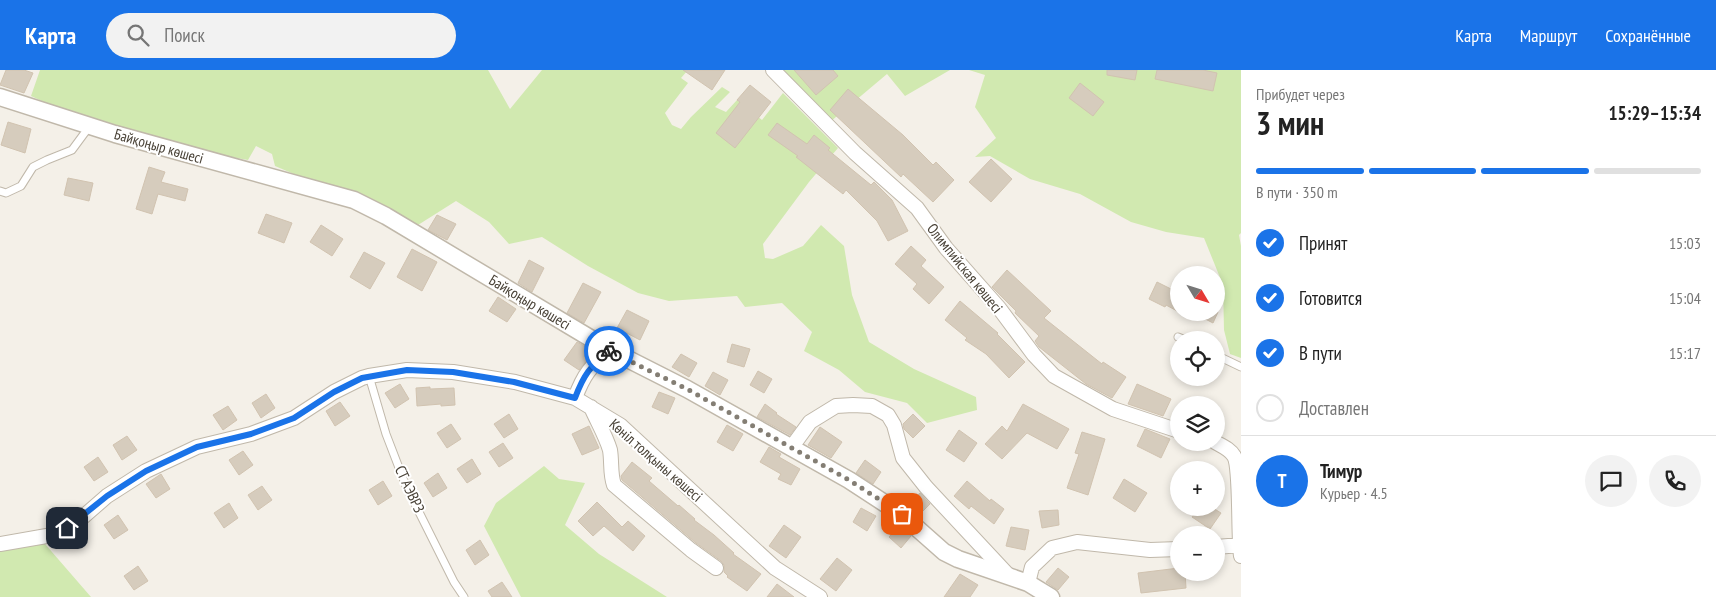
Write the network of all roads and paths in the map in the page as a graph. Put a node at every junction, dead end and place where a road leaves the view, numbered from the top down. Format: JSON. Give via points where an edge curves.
{"nodes":[{"id":1,"x":773,"y":70,"type":"edge"},
{"id":2,"x":0,"y":97,"type":"edge"},
{"id":3,"x":90,"y":126,"type":"junction"},
{"id":4,"x":0,"y":191,"type":"edge"},
{"id":5,"x":610,"y":350,"type":"junction"},
{"id":6,"x":1225,"y":359,"type":"edge"},
{"id":7,"x":1241,"y":367,"type":"edge"},
{"id":8,"x":369,"y":376,"type":"junction"},
{"id":9,"x":575,"y":398,"type":"junction"},
{"id":10,"x":591,"y":407,"type":"junction"},
{"id":11,"x":1170,"y":428,"type":"edge"},
{"id":12,"x":1225,"y":447,"type":"edge"},
{"id":13,"x":791,"y":448,"type":"junction"},
{"id":14,"x":0,"y":544,"type":"edge"},
{"id":15,"x":1225,"y":548,"type":"edge"},
{"id":16,"x":1170,"y":549,"type":"edge"},
{"id":17,"x":1240,"y":549,"type":"edge"},
{"id":18,"x":716,"y":568,"type":"dead end"},
{"id":19,"x":1009,"y":576,"type":"junction"},
{"id":20,"x":1028,"y":584,"type":"junction"},
{"id":21,"x":464,"y":597,"type":"edge"},
{"id":22,"x":820,"y":597,"type":"edge"},
{"id":23,"x":1051,"y":597,"type":"edge"}],
"edges":[{"from":1,"to":11,"type":"street","name":"Олимпийская көшесі","via":[[855,153],[917,208],[946,248],[1054,376],[1114,409]]},
{"from":2,"to":3,"type":"street","name":"Байқоңыр көшесі"},
{"from":3,"to":4,"type":"lane","via":[[72,150],[33,167],[21,186],[6,193]]},
{"from":3,"to":5,"type":"street","name":"Байқоңыр көшесі","via":[[354,200]]},
{"from":5,"to":9,"type":"street","via":[[588,370]]},
{"from":5,"to":13,"type":"street","name":"Байқоңыр көшесі"},
{"from":6,"to":7,"type":"lane"},
{"from":8,"to":9,"type":"street","name":"Көніл толқыны көшесі","via":[[407,370],[453,372],[514,382]]},
{"from":8,"to":14,"type":"street","name":"Көніл толқыны көшесі","via":[[334,392],[294,418],[251,434],[197,447],[146,471],[58,534]]},
{"from":8,"to":21,"type":"lane","name":"СТ АЭВРЗ","via":[[406,486]]},
{"from":9,"to":10,"type":"street","name":"Көніл толқыны көшесі"},
{"from":10,"to":18,"type":"street","via":[[610,449],[614,485]]},
{"from":10,"to":22,"type":"street","name":"Көніл толқыны көшесі","via":[[620,425],[775,568]]},
{"from":12,"to":17,"type":"street","via":[[1235,456],[1238,471]]},
{"from":13,"to":19,"type":"street","name":"Байқоңыр көшесі","via":[[902,514],[944,552]]},
{"from":13,"to":19,"type":"street","via":[[810,422],[836,406],[872,406],[888,415],[903,458]]},
{"from":15,"to":17,"type":"street"},
{"from":16,"to":20,"type":"street","via":[[1078,542],[1052,548],[1032,567]]},
{"from":19,"to":20,"type":"street","name":"Байқоңыр көшесі"},
{"from":20,"to":23,"type":"street","name":"Байқоңыр көшесі"}]}
